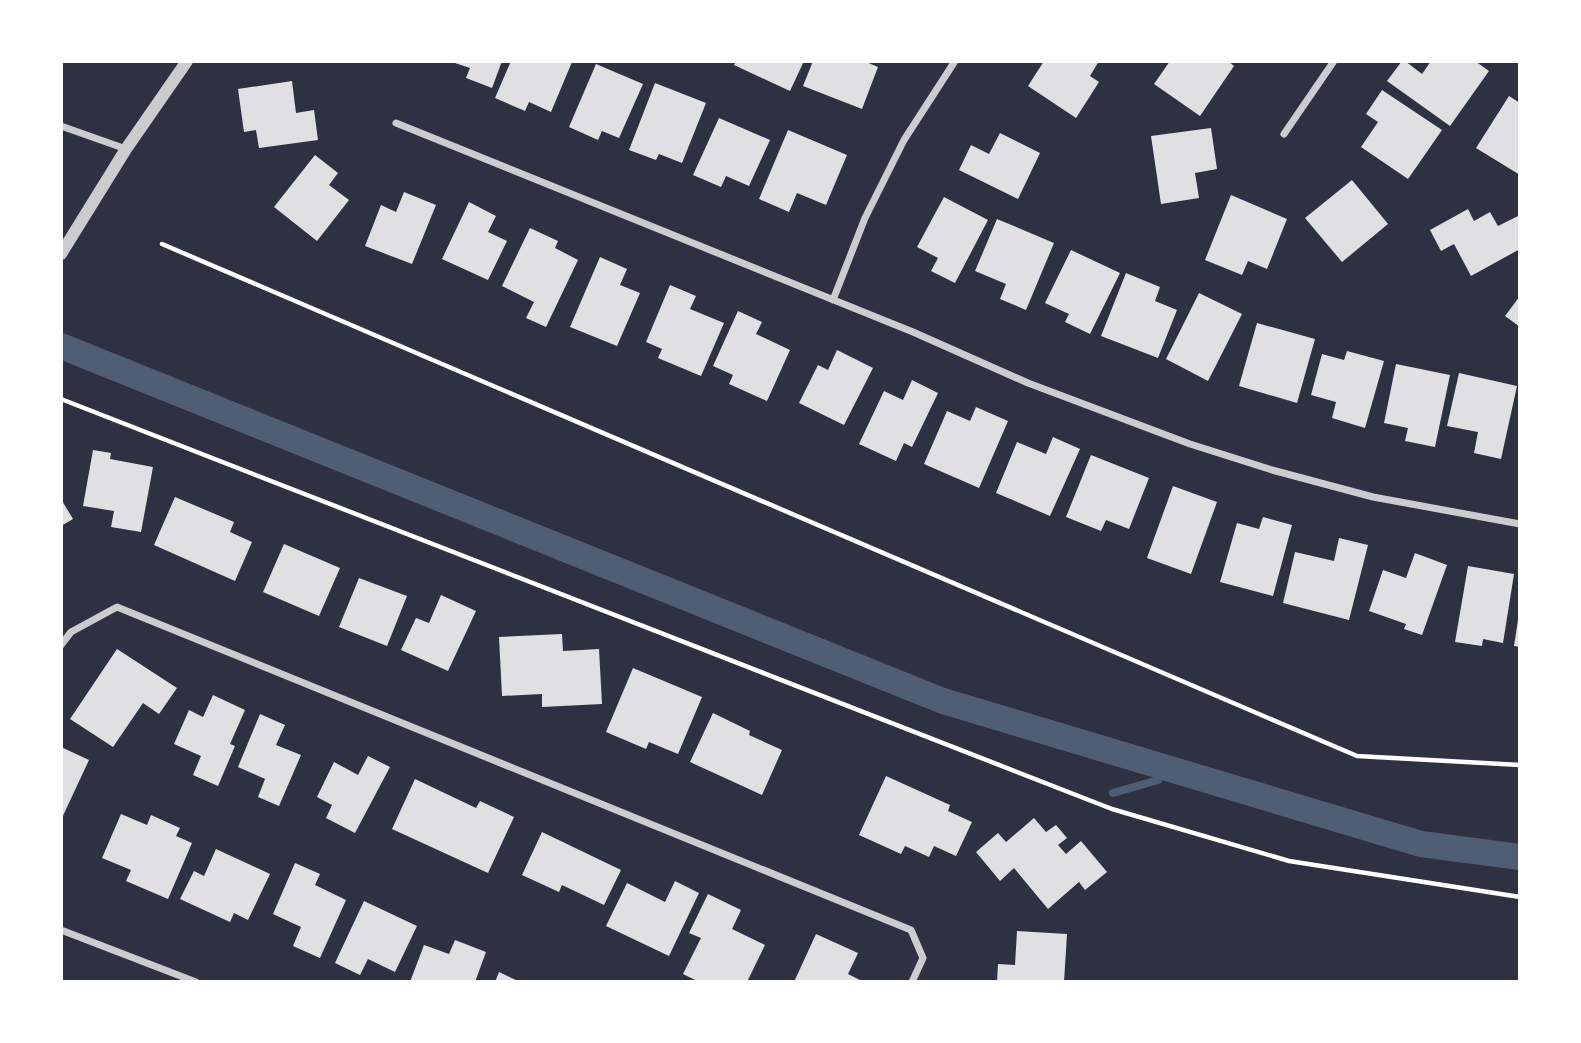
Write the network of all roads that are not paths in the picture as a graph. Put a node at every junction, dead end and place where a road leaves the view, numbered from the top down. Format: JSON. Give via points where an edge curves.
{"nodes":[{"id":1,"x":187,"y":61,"type":"edge"},
{"id":2,"x":955,"y":61,"type":"edge"},
{"id":3,"x":1334,"y":61,"type":"edge"},
{"id":4,"x":396,"y":123,"type":"dead end"},
{"id":5,"x":61,"y":126,"type":"edge"},
{"id":6,"x":1284,"y":134,"type":"dead end"},
{"id":7,"x":126,"y":149,"type":"junction"},
{"id":8,"x":61,"y":254,"type":"edge"},
{"id":9,"x":832,"y":300,"type":"junction"},
{"id":10,"x":1520,"y":524,"type":"edge"},
{"id":11,"x":61,"y":645,"type":"edge"},
{"id":12,"x":61,"y":930,"type":"edge"},
{"id":13,"x":196,"y":982,"type":"edge"},
{"id":14,"x":912,"y":982,"type":"edge"}],
"edges":[{"from":1,"to":7,"type":"street"},
{"from":2,"to":9,"type":"street","via":[[904,140],[865,218]]},
{"from":3,"to":6,"type":"street"},
{"from":4,"to":9,"type":"street"},
{"from":5,"to":7,"type":"street"},
{"from":7,"to":8,"type":"street"},
{"from":9,"to":10,"type":"street","via":[[1028,383],[1189,444],[1373,497]]},
{"from":11,"to":14,"type":"street","via":[[71,632],[117,607],[911,930],[923,958]]},
{"from":12,"to":13,"type":"street"}]}
